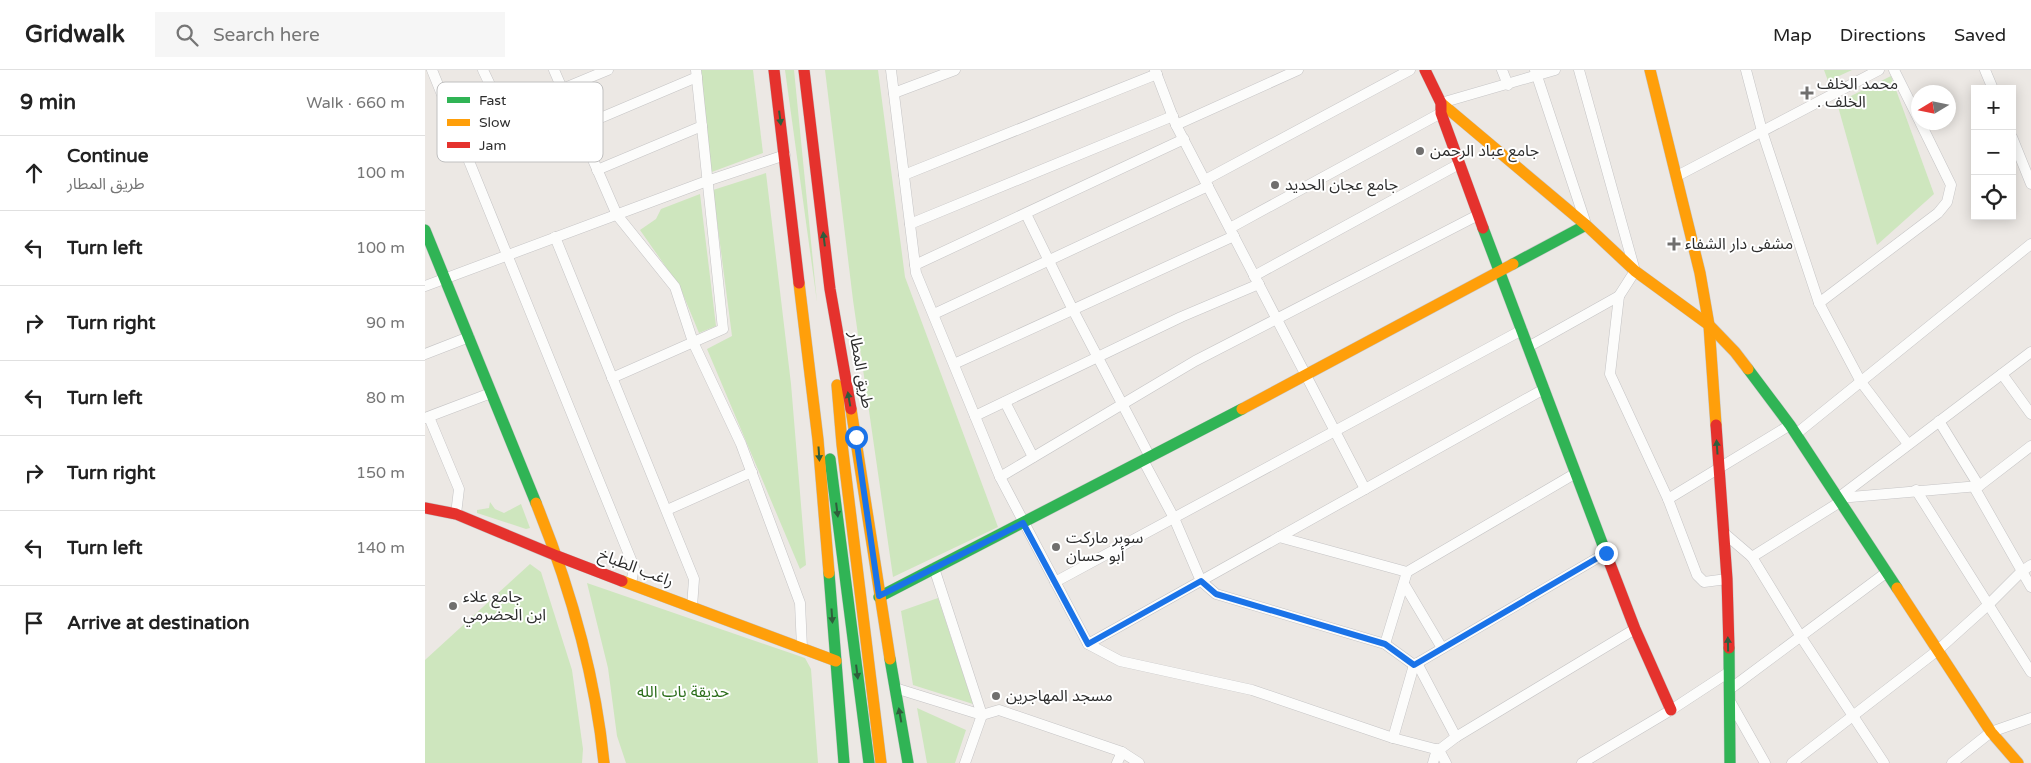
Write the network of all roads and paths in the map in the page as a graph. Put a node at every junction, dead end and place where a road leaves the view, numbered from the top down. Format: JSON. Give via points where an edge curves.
{"nodes":[{"id":1,"x":432,"y":70,"type":"edge"},
{"id":2,"x":483,"y":70,"type":"edge"},
{"id":3,"x":554,"y":70,"type":"edge"},
{"id":4,"x":607,"y":70,"type":"edge"},
{"id":5,"x":774,"y":70,"type":"edge"},
{"id":6,"x":804,"y":70,"type":"edge"},
{"id":7,"x":891,"y":70,"type":"edge"},
{"id":8,"x":955,"y":70,"type":"edge"},
{"id":9,"x":1298,"y":70,"type":"edge"},
{"id":10,"x":1410,"y":70,"type":"edge"},
{"id":11,"x":1425,"y":70,"type":"edge"},
{"id":12,"x":1502,"y":70,"type":"edge"},
{"id":13,"x":1555,"y":70,"type":"edge"},
{"id":14,"x":1579,"y":70,"type":"edge"},
{"id":15,"x":1650,"y":70,"type":"edge"},
{"id":16,"x":1745,"y":70,"type":"edge"},
{"id":17,"x":1879,"y":70,"type":"edge"},
{"id":18,"x":1894,"y":70,"type":"edge"},
{"id":19,"x":1985,"y":70,"type":"edge"},
{"id":20,"x":1157,"y":71,"type":"edge"},
{"id":21,"x":1536,"y":73,"type":"edge"},
{"id":22,"x":696,"y":74,"type":"edge"},
{"id":23,"x":437,"y":82,"type":"edge"},
{"id":24,"x":489,"y":82,"type":"edge"},
{"id":25,"x":559,"y":82,"type":"edge"},
{"id":26,"x":579,"y":82,"type":"edge"},
{"id":27,"x":1508,"y":85,"type":"junction"},
{"id":28,"x":1991,"y":85,"type":"edge"},
{"id":29,"x":894,"y":93,"type":"junction"},
{"id":30,"x":1911,"y":105,"type":"edge"},
{"id":31,"x":1441,"y":108,"type":"junction"},
{"id":32,"x":603,"y":113,"type":"edge"},
{"id":33,"x":1175,"y":120,"type":"junction"},
{"id":34,"x":702,"y":126,"type":"junction"},
{"id":35,"x":1924,"y":130,"type":"edge"},
{"id":36,"x":1762,"y":131,"type":"junction"},
{"id":37,"x":1183,"y":139,"type":"junction"},
{"id":38,"x":2016,"y":147,"type":"edge"},
{"id":39,"x":785,"y":155,"type":"junction"},
{"id":40,"x":469,"y":162,"type":"edge"},
{"id":41,"x":594,"y":162,"type":"edge"},
{"id":42,"x":1459,"y":164,"type":"junction"},
{"id":43,"x":597,"y":170,"type":"junction"},
{"id":44,"x":904,"y":175,"type":"junction"},
{"id":45,"x":1677,"y":176,"type":"junction"},
{"id":46,"x":707,"y":181,"type":"junction"},
{"id":47,"x":1206,"y":183,"type":"junction"},
{"id":48,"x":2031,"y":184,"type":"edge"},
{"id":49,"x":1026,"y":214,"type":"junction"},
{"id":50,"x":617,"y":215,"type":"junction"},
{"id":51,"x":1478,"y":215,"type":"junction"},
{"id":52,"x":911,"y":224,"type":"junction"},
{"id":53,"x":1586,"y":225,"type":"junction"},
{"id":54,"x":425,"y":232,"type":"edge"},
{"id":55,"x":1232,"y":232,"type":"junction"},
{"id":56,"x":555,"y":237,"type":"junction"},
{"id":57,"x":2031,"y":244,"type":"edge"},
{"id":58,"x":507,"y":255,"type":"junction"},
{"id":59,"x":1050,"y":261,"type":"junction"},
{"id":60,"x":915,"y":265,"type":"junction"},
{"id":61,"x":1635,"y":270,"type":"junction"},
{"id":62,"x":1500,"y":272,"type":"junction"},
{"id":63,"x":445,"y":279,"type":"junction"},
{"id":64,"x":1257,"y":280,"type":"junction"},
{"id":65,"x":425,"y":286,"type":"edge"},
{"id":66,"x":830,"y":289,"type":"junction"},
{"id":67,"x":801,"y":290,"type":"junction"},
{"id":68,"x":1619,"y":296,"type":"junction"},
{"id":69,"x":1819,"y":303,"type":"junction"},
{"id":70,"x":1073,"y":310,"type":"junction"},
{"id":71,"x":933,"y":314,"type":"junction"},
{"id":72,"x":1277,"y":319,"type":"junction"},
{"id":73,"x":1709,"y":325,"type":"junction"},
{"id":74,"x":1522,"y":330,"type":"junction"},
{"id":75,"x":469,"y":337,"type":"junction"},
{"id":76,"x":693,"y":342,"type":"junction"},
{"id":77,"x":1528,"y":347,"type":"junction"},
{"id":78,"x":2031,"y":352,"type":"edge"},
{"id":79,"x":425,"y":354,"type":"edge"},
{"id":80,"x":1098,"y":356,"type":"junction"},
{"id":81,"x":954,"y":364,"type":"junction"},
{"id":82,"x":2002,"y":374,"type":"junction"},
{"id":83,"x":1306,"y":376,"type":"junction"},
{"id":84,"x":612,"y":378,"type":"junction"},
{"id":85,"x":1861,"y":382,"type":"junction"},
{"id":86,"x":1544,"y":390,"type":"junction"},
{"id":87,"x":491,"y":393,"type":"junction"},
{"id":88,"x":1005,"y":402,"type":"junction"},
{"id":89,"x":1122,"y":404,"type":"junction"},
{"id":90,"x":2031,"y":414,"type":"edge"},
{"id":91,"x":975,"y":416,"type":"junction"},
{"id":92,"x":427,"y":418,"type":"edge"},
{"id":93,"x":1939,"y":421,"type":"junction"},
{"id":94,"x":1793,"y":430,"type":"junction"},
{"id":95,"x":1335,"y":431,"type":"junction"},
{"id":96,"x":1908,"y":444,"type":"junction"},
{"id":97,"x":2031,"y":446,"type":"edge"},
{"id":98,"x":1033,"y":457,"type":"junction"},
{"id":99,"x":1146,"y":459,"type":"junction"},
{"id":100,"x":1719,"y":469,"type":"junction"},
{"id":101,"x":752,"y":472,"type":"junction"},
{"id":102,"x":1576,"y":473,"type":"junction"},
{"id":103,"x":1000,"y":477,"type":"junction"},
{"id":104,"x":1976,"y":486,"type":"junction"},
{"id":105,"x":1365,"y":490,"type":"junction"},
{"id":106,"x":1917,"y":490,"type":"junction"},
{"id":107,"x":1668,"y":499,"type":"junction"},
{"id":108,"x":1839,"y":500,"type":"junction"},
{"id":109,"x":425,"y":508,"type":"edge"},
{"id":110,"x":667,"y":510,"type":"junction"},
{"id":111,"x":456,"y":514,"type":"junction"},
{"id":112,"x":1174,"y":518,"type":"junction"},
{"id":113,"x":1023,"y":523,"type":"junction"},
{"id":114,"x":1724,"y":533,"type":"junction"},
{"id":115,"x":1279,"y":538,"type":"junction"},
{"id":116,"x":1606,"y":553,"type":"junction"},
{"id":117,"x":557,"y":556,"type":"junction"},
{"id":118,"x":1752,"y":557,"type":"junction"},
{"id":119,"x":934,"y":568,"type":"junction"},
{"id":120,"x":2027,"y":568,"type":"edge"},
{"id":121,"x":1407,"y":572,"type":"junction"},
{"id":122,"x":1887,"y":572,"type":"junction"},
{"id":123,"x":1727,"y":579,"type":"junction"},
{"id":124,"x":1201,"y":581,"type":"junction"},
{"id":125,"x":1055,"y":582,"type":"junction"},
{"id":126,"x":631,"y":584,"type":"junction"},
{"id":127,"x":1404,"y":584,"type":"junction"},
{"id":128,"x":2031,"y":587,"type":"edge"},
{"id":129,"x":879,"y":596,"type":"junction"},
{"id":130,"x":1988,"y":605,"type":"junction"},
{"id":131,"x":692,"y":607,"type":"junction"},
{"id":132,"x":1635,"y":629,"type":"junction"},
{"id":133,"x":1801,"y":637,"type":"junction"},
{"id":134,"x":1088,"y":644,"type":"junction"},
{"id":135,"x":1385,"y":644,"type":"junction"},
{"id":136,"x":802,"y":648,"type":"junction"},
{"id":137,"x":1442,"y":648,"type":"junction"},
{"id":138,"x":1938,"y":650,"type":"junction"},
{"id":139,"x":835,"y":660,"type":"junction"},
{"id":140,"x":1415,"y":664,"type":"junction"},
{"id":141,"x":1729,"y":672,"type":"junction"},
{"id":142,"x":2031,"y":672,"type":"edge"},
{"id":143,"x":895,"y":688,"type":"junction"},
{"id":144,"x":1730,"y":689,"type":"junction"},
{"id":145,"x":1731,"y":702,"type":"junction"},
{"id":146,"x":1671,"y":710,"type":"junction"},
{"id":147,"x":982,"y":714,"type":"junction"},
{"id":148,"x":1853,"y":716,"type":"junction"},
{"id":149,"x":2031,"y":718,"type":"edge"},
{"id":150,"x":1991,"y":732,"type":"junction"},
{"id":151,"x":1456,"y":737,"type":"junction"},
{"id":152,"x":1393,"y":738,"type":"junction"},
{"id":153,"x":1438,"y":749,"type":"junction"},
{"id":154,"x":1122,"y":752,"type":"junction"},
{"id":155,"x":1962,"y":760,"type":"edge"},
{"id":156,"x":604,"y":763,"type":"edge"},
{"id":157,"x":843,"y":763,"type":"edge"},
{"id":158,"x":869,"y":763,"type":"edge"},
{"id":159,"x":881,"y":763,"type":"edge"},
{"id":160,"x":909,"y":763,"type":"edge"},
{"id":161,"x":965,"y":763,"type":"edge"},
{"id":162,"x":1117,"y":763,"type":"edge"},
{"id":163,"x":1139,"y":763,"type":"edge"},
{"id":164,"x":1433,"y":763,"type":"edge"},
{"id":165,"x":1446,"y":763,"type":"edge"},
{"id":166,"x":1582,"y":763,"type":"edge"},
{"id":167,"x":1730,"y":763,"type":"edge"},
{"id":168,"x":1765,"y":763,"type":"edge"},
{"id":169,"x":1792,"y":763,"type":"edge"},
{"id":170,"x":1884,"y":763,"type":"edge"},
{"id":171,"x":1953,"y":763,"type":"edge"},
{"id":172,"x":2018,"y":763,"type":"edge"}],
"edges":[{"from":1,"to":23,"type":"street"},
{"from":2,"to":24,"type":"street"},
{"from":3,"to":25,"type":"street"},
{"from":4,"to":26,"type":"street"},
{"from":5,"to":39,"type":"main road","one_way":true},
{"from":66,"to":6,"type":"main road","name":"طريق المطار","one_way":true},
{"from":7,"to":29,"type":"street"},
{"from":8,"to":29,"type":"street"},
{"from":9,"to":33,"type":"street"},
{"from":10,"to":47,"type":"street"},
{"from":11,"to":31,"type":"main road"},
{"from":12,"to":27,"type":"street"},
{"from":13,"to":21,"type":"street"},
{"from":14,"to":61,"type":"street"},
{"from":15,"to":45,"type":"main road"},
{"from":16,"to":36,"type":"street"},
{"from":17,"to":36,"type":"street"},
{"from":18,"to":30,"type":"street"},
{"from":19,"to":28,"type":"street"},
{"from":20,"to":33,"type":"street"},
{"from":20,"to":44,"type":"street"},
{"from":21,"to":27,"type":"street"},
{"from":21,"to":53,"type":"street"},
{"from":22,"to":32,"type":"street"},
{"from":22,"to":34,"type":"street"},
{"from":27,"to":31,"type":"street"},
{"from":29,"to":44,"type":"street"},
{"from":31,"to":42,"type":"main road"},
{"from":31,"to":53,"type":"main road"},
{"from":31,"to":55,"type":"street"},
{"from":33,"to":37,"type":"street"},
{"from":33,"to":52,"type":"street"},
{"from":34,"to":43,"type":"street"},
{"from":34,"to":46,"type":"street"},
{"from":35,"to":69,"type":"street","via":[[1951,185],[1947,202],[1938,213]]},
{"from":36,"to":45,"type":"street"},
{"from":36,"to":69,"type":"street"},
{"from":37,"to":47,"type":"street"},
{"from":37,"to":49,"type":"street"},
{"from":38,"to":48,"type":"street"},
{"from":39,"to":46,"type":"street"},
{"from":39,"to":67,"type":"main road"},
{"from":40,"to":58,"type":"street"},
{"from":41,"to":43,"type":"street"},
{"from":42,"to":51,"type":"main road"},
{"from":42,"to":64,"type":"street"},
{"from":43,"to":50,"type":"street"},
{"from":44,"to":52,"type":"street"},
{"from":45,"to":73,"type":"main road"},
{"from":46,"to":50,"type":"street"},
{"from":46,"to":76,"type":"street","via":[[723,329]]},
{"from":47,"to":55,"type":"street"},
{"from":47,"to":59,"type":"street"},
{"from":49,"to":59,"type":"street"},
{"from":49,"to":60,"type":"street"},
{"from":50,"to":56,"type":"street"},
{"from":50,"to":76,"type":"street","via":[[675,287]]},
{"from":51,"to":62,"type":"main road"},
{"from":51,"to":72,"type":"street"},
{"from":52,"to":60,"type":"street"},
{"from":53,"to":61,"type":"main road"},
{"from":53,"to":62,"type":"main road"},
{"from":54,"to":63,"type":"main road"},
{"from":55,"to":64,"type":"street"},
{"from":55,"to":70,"type":"street"},
{"from":56,"to":58,"type":"street"},
{"from":56,"to":84,"type":"street"},
{"from":57,"to":85,"type":"street"},
{"from":58,"to":63,"type":"street"},
{"from":58,"to":126,"type":"street","via":[[634,567]]},
{"from":59,"to":70,"type":"street"},
{"from":59,"to":71,"type":"street"},
{"from":60,"to":71,"type":"street"},
{"from":61,"to":68,"type":"street"},
{"from":61,"to":73,"type":"main road"},
{"from":62,"to":74,"type":"main road"},
{"from":62,"to":83,"type":"main road"},
{"from":63,"to":65,"type":"street"},
{"from":63,"to":75,"type":"main road"},
{"from":64,"to":72,"type":"street"},
{"from":64,"to":80,"type":"street"},
{"from":129,"to":66,"type":"main road","name":"طريق المطار","one_way":true},
{"from":66,"to":159,"type":"main road","via":[[842,444]]},
{"from":67,"to":139,"type":"main road","one_way":true,"via":[[818,440]]},
{"from":67,"to":158,"type":"main road","one_way":true,"via":[[827,437]]},
{"from":68,"to":77,"type":"street"},
{"from":68,"to":107,"type":"street","via":[[1610,374]]},
{"from":69,"to":85,"type":"street"},
{"from":70,"to":80,"type":"street"},
{"from":70,"to":81,"type":"street"},
{"from":71,"to":81,"type":"street"},
{"from":72,"to":83,"type":"street"},
{"from":72,"to":89,"type":"street","via":[[1195,361]]},
{"from":73,"to":94,"type":"main road","via":[[1735,352]]},
{"from":100,"to":73,"type":"main road","one_way":true},
{"from":74,"to":77,"type":"main road"},
{"from":74,"to":95,"type":"street"},
{"from":75,"to":79,"type":"street"},
{"from":75,"to":87,"type":"main road"},
{"from":76,"to":84,"type":"street"},
{"from":76,"to":101,"type":"street"},
{"from":77,"to":86,"type":"main road"},
{"from":78,"to":82,"type":"street"},
{"from":80,"to":88,"type":"street"},
{"from":80,"to":89,"type":"street"},
{"from":81,"to":91,"type":"street"},
{"from":82,"to":90,"type":"street"},
{"from":82,"to":93,"type":"street"},
{"from":83,"to":95,"type":"street"},
{"from":83,"to":99,"type":"main road"},
{"from":84,"to":110,"type":"street"},
{"from":85,"to":94,"type":"street"},
{"from":85,"to":96,"type":"street"},
{"from":86,"to":102,"type":"main road"},
{"from":86,"to":105,"type":"street"},
{"from":87,"to":92,"type":"street"},
{"from":87,"to":117,"type":"main road"},
{"from":88,"to":91,"type":"street"},
{"from":88,"to":98,"type":"street"},
{"from":89,"to":98,"type":"street"},
{"from":89,"to":99,"type":"street"},
{"from":91,"to":103,"type":"street"},
{"from":92,"to":111,"type":"street","via":[[459,488]]},
{"from":93,"to":96,"type":"street"},
{"from":93,"to":104,"type":"street"},
{"from":94,"to":100,"type":"street"},
{"from":94,"to":108,"type":"main road"},
{"from":95,"to":105,"type":"street"},
{"from":95,"to":112,"type":"street"},
{"from":96,"to":108,"type":"street"},
{"from":97,"to":104,"type":"street"},
{"from":98,"to":103,"type":"street"},
{"from":99,"to":112,"type":"street"},
{"from":99,"to":113,"type":"main road"},
{"from":100,"to":107,"type":"street"},
{"from":100,"to":114,"type":"main road"},
{"from":101,"to":110,"type":"street"},
{"from":101,"to":136,"type":"street","via":[[800,603]]},
{"from":102,"to":116,"type":"main road"},
{"from":102,"to":121,"type":"street"},
{"from":103,"to":113,"type":"street"},
{"from":104,"to":106,"type":"street"},
{"from":104,"to":120,"type":"street"},
{"from":105,"to":115,"type":"street"},
{"from":106,"to":108,"type":"street"},
{"from":106,"to":130,"type":"street"},
{"from":107,"to":123,"type":"street","via":[[1697,575],[1705,582]]},
{"from":108,"to":118,"type":"street"},
{"from":108,"to":122,"type":"main road"},
{"from":109,"to":111,"type":"main road","name":"راغب الطباخ"},
{"from":110,"to":131,"type":"street","via":[[694,579]]},
{"from":111,"to":117,"type":"main road","name":"راغب الطباخ"},
{"from":112,"to":124,"type":"street"},
{"from":112,"to":125,"type":"street"},
{"from":113,"to":119,"type":"main road"},
{"from":113,"to":125,"type":"street"},
{"from":114,"to":118,"type":"street"},
{"from":114,"to":123,"type":"main road"},
{"from":115,"to":121,"type":"street"},
{"from":115,"to":124,"type":"street"},
{"from":116,"to":132,"type":"main road"},
{"from":116,"to":137,"type":"street"},
{"from":117,"to":126,"type":"main road","name":"راغب الطباخ"},
{"from":117,"to":156,"type":"main road","via":[[591,671]]},
{"from":118,"to":133,"type":"street"},
{"from":119,"to":129,"type":"main road"},
{"from":119,"to":147,"type":"street"},
{"from":120,"to":128,"type":"street"},
{"from":120,"to":130,"type":"street"},
{"from":121,"to":127,"type":"street"},
{"from":122,"to":133,"type":"street"},
{"from":122,"to":138,"type":"main road"},
{"from":141,"to":123,"type":"main road","one_way":true},
{"from":124,"to":134,"type":"street"},
{"from":124,"to":135,"type":"street","via":[[1216,594]]},
{"from":125,"to":134,"type":"street"},
{"from":126,"to":131,"type":"main road","name":"راغب الطباخ"},
{"from":127,"to":135,"type":"street"},
{"from":127,"to":137,"type":"street"},
{"from":129,"to":143,"type":"main road","name":"طريق المطار"},
{"from":130,"to":138,"type":"street"},
{"from":130,"to":142,"type":"street"},
{"from":131,"to":136,"type":"main road","name":"راغب الطباخ"},
{"from":132,"to":146,"type":"main road"},
{"from":132,"to":151,"type":"street"},
{"from":133,"to":144,"type":"street"},
{"from":133,"to":148,"type":"street"},
{"from":134,"to":152,"type":"street","via":[[1120,661],[1252,690]]},
{"from":135,"to":140,"type":"street"},
{"from":136,"to":139,"type":"main road","name":"راغب الطباخ"},
{"from":137,"to":140,"type":"street"},
{"from":138,"to":148,"type":"street"},
{"from":138,"to":150,"type":"main road"},
{"from":139,"to":157,"type":"main road"},
{"from":140,"to":151,"type":"street"},
{"from":140,"to":152,"type":"street"},
{"from":141,"to":144,"type":"main road"},
{"from":141,"to":146,"type":"street"},
{"from":143,"to":147,"type":"street"},
{"from":160,"to":143,"type":"main road","name":"طريق المطار","one_way":true},
{"from":144,"to":145,"type":"main road"},
{"from":145,"to":167,"type":"main road"},
{"from":145,"to":168,"type":"street"},
{"from":146,"to":166,"type":"street"},
{"from":147,"to":154,"type":"street","via":[[999,710]]},
{"from":147,"to":161,"type":"street"},
{"from":148,"to":169,"type":"street"},
{"from":148,"to":170,"type":"street"},
{"from":149,"to":150,"type":"street"},
{"from":150,"to":155,"type":"street"},
{"from":150,"to":172,"type":"main road"},
{"from":151,"to":153,"type":"street"},
{"from":152,"to":153,"type":"street"},
{"from":153,"to":164,"type":"street"},
{"from":153,"to":165,"type":"street"},
{"from":154,"to":162,"type":"street"},
{"from":154,"to":163,"type":"street"},
{"from":155,"to":171,"type":"street"}]}
